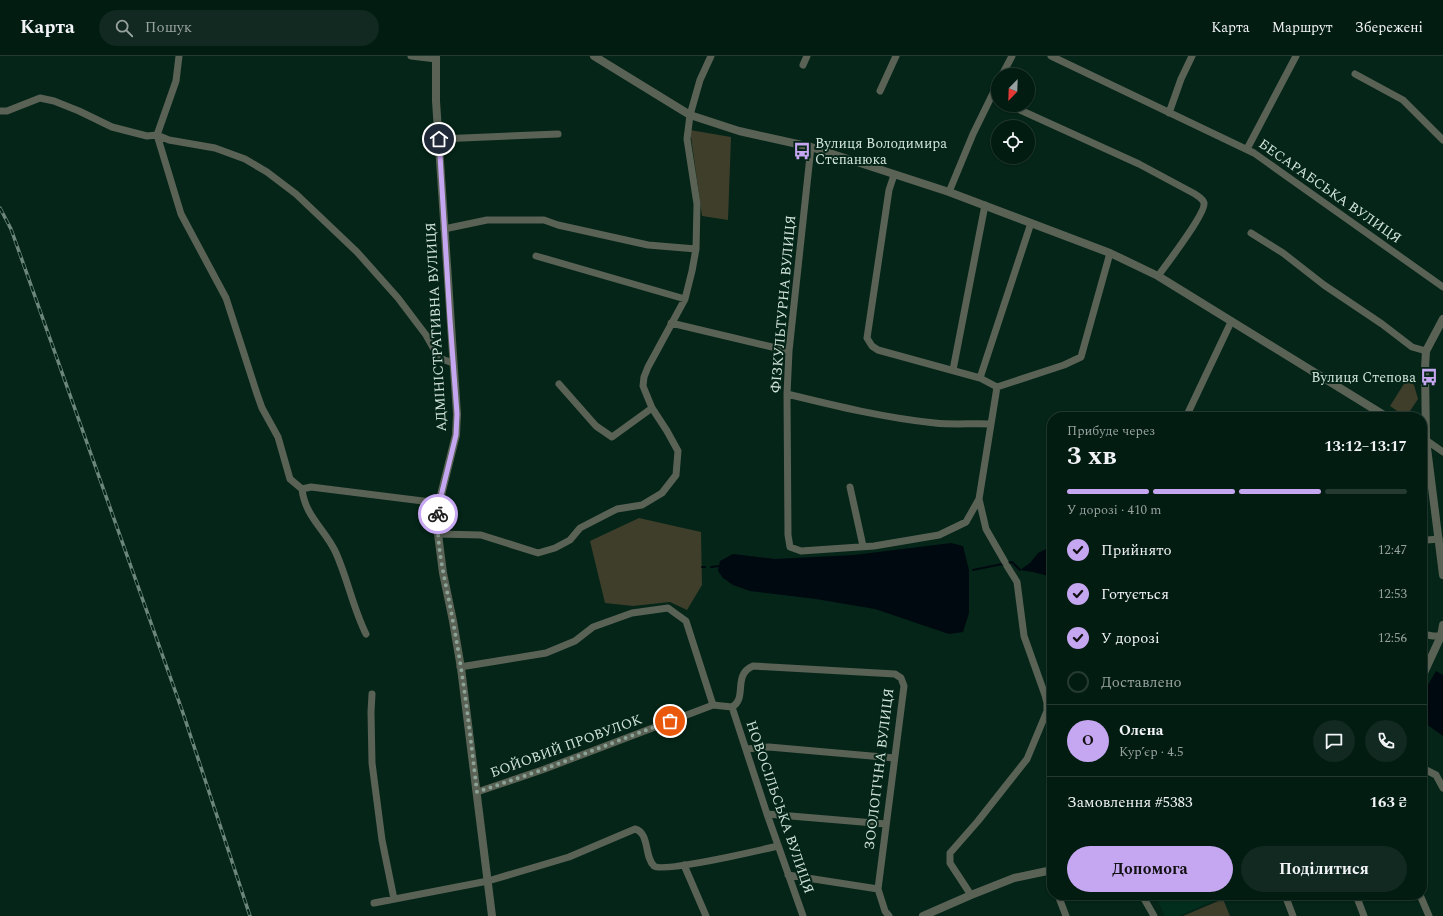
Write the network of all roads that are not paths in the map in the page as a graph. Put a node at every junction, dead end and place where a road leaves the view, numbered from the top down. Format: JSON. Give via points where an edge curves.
{"nodes":[{"id":1,"x":179,"y":56,"type":"edge"},
{"id":2,"x":411,"y":56,"type":"edge"},
{"id":3,"x":594,"y":56,"type":"edge"},
{"id":4,"x":711,"y":56,"type":"edge"},
{"id":5,"x":807,"y":56,"type":"edge"},
{"id":6,"x":896,"y":56,"type":"edge"},
{"id":7,"x":1012,"y":56,"type":"edge"},
{"id":8,"x":1051,"y":56,"type":"edge"},
{"id":9,"x":1192,"y":56,"type":"edge"},
{"id":10,"x":1296,"y":56,"type":"edge"},
{"id":11,"x":436,"y":57,"type":"edge"},
{"id":12,"x":803,"y":65,"type":"dead end"},
{"id":13,"x":1006,"y":68,"type":"edge"},
{"id":14,"x":1355,"y":74,"type":"dead end"},
{"id":15,"x":880,"y":91,"type":"dead end"},
{"id":16,"x":991,"y":96,"type":"edge"},
{"id":17,"x":989,"y":100,"type":"joint"},
{"id":18,"x":0,"y":111,"type":"edge"},
{"id":19,"x":1024,"y":112,"type":"edge"},
{"id":20,"x":1169,"y":113,"type":"junction"},
{"id":21,"x":690,"y":115,"type":"junction"},
{"id":22,"x":558,"y":134,"type":"dead end"},
{"id":23,"x":157,"y":135,"type":"junction"},
{"id":24,"x":439,"y":139,"type":"junction"},
{"id":25,"x":1443,"y":140,"type":"edge"},
{"id":26,"x":811,"y":147,"type":"junction"},
{"id":27,"x":1247,"y":149,"type":"junction"},
{"id":28,"x":894,"y":175,"type":"junction"},
{"id":29,"x":949,"y":192,"type":"junction"},
{"id":30,"x":985,"y":205,"type":"junction"},
{"id":31,"x":1031,"y":223,"type":"junction"},
{"id":32,"x":444,"y":229,"type":"junction"},
{"id":33,"x":1251,"y":233,"type":"dead end"},
{"id":34,"x":696,"y":249,"type":"junction"},
{"id":35,"x":1110,"y":253,"type":"junction"},
{"id":36,"x":536,"y":256,"type":"dead end"},
{"id":37,"x":1158,"y":276,"type":"junction"},
{"id":38,"x":1443,"y":287,"type":"edge"},
{"id":39,"x":684,"y":299,"type":"junction"},
{"id":40,"x":1443,"y":319,"type":"edge"},
{"id":41,"x":1231,"y":322,"type":"junction"},
{"id":42,"x":671,"y":323,"type":"junction"},
{"id":43,"x":789,"y":351,"type":"junction"},
{"id":44,"x":1426,"y":351,"type":"junction"},
{"id":45,"x":453,"y":363,"type":"junction"},
{"id":46,"x":953,"y":370,"type":"junction"},
{"id":47,"x":980,"y":378,"type":"junction"},
{"id":48,"x":559,"y":384,"type":"dead end"},
{"id":49,"x":997,"y":387,"type":"junction"},
{"id":50,"x":787,"y":394,"type":"junction"},
{"id":51,"x":652,"y":408,"type":"junction"},
{"id":52,"x":1188,"y":412,"type":"edge"},
{"id":53,"x":1379,"y":412,"type":"edge"},
{"id":54,"x":1424,"y":412,"type":"edge"},
{"id":55,"x":991,"y":424,"type":"junction"},
{"id":56,"x":1427,"y":441,"type":"edge"},
{"id":57,"x":1443,"y":452,"type":"edge"},
{"id":58,"x":1427,"y":459,"type":"edge"},
{"id":59,"x":850,"y":487,"type":"dead end"},
{"id":60,"x":302,"y":489,"type":"junction"},
{"id":61,"x":979,"y":499,"type":"junction"},
{"id":62,"x":439,"y":504,"type":"junction"},
{"id":63,"x":438,"y":534,"type":"junction"},
{"id":64,"x":1439,"y":539,"type":"junction"},
{"id":65,"x":1427,"y":540,"type":"edge"},
{"id":66,"x":863,"y":546,"type":"junction"},
{"id":67,"x":1443,"y":575,"type":"edge"},
{"id":68,"x":1443,"y":625,"type":"edge"},
{"id":69,"x":366,"y":634,"type":"dead end"},
{"id":70,"x":1427,"y":635,"type":"edge"},
{"id":71,"x":1442,"y":637,"type":"edge"},
{"id":72,"x":460,"y":667,"type":"junction"},
{"id":73,"x":1427,"y":667,"type":"edge"},
{"id":74,"x":372,"y":694,"type":"dead end"},
{"id":75,"x":713,"y":705,"type":"junction"},
{"id":76,"x":732,"y":707,"type":"junction"},
{"id":77,"x":746,"y":749,"type":"junction"},
{"id":78,"x":894,"y":758,"type":"junction"},
{"id":79,"x":1427,"y":770,"type":"edge"},
{"id":80,"x":1443,"y":788,"type":"edge"},
{"id":81,"x":477,"y":792,"type":"junction"},
{"id":82,"x":767,"y":814,"type":"junction"},
{"id":83,"x":886,"y":824,"type":"junction"},
{"id":84,"x":778,"y":846,"type":"junction"},
{"id":85,"x":684,"y":865,"type":"junction"},
{"id":86,"x":1047,"y":871,"type":"edge"},
{"id":87,"x":788,"y":875,"type":"junction"},
{"id":88,"x":488,"y":881,"type":"junction"},
{"id":89,"x":878,"y":889,"type":"junction"},
{"id":90,"x":971,"y":895,"type":"junction"},
{"id":91,"x":394,"y":899,"type":"junction"},
{"id":92,"x":1060,"y":900,"type":"edge"},
{"id":93,"x":1145,"y":900,"type":"edge"},
{"id":94,"x":1287,"y":900,"type":"edge"},
{"id":95,"x":1358,"y":900,"type":"edge"},
{"id":96,"x":1422,"y":900,"type":"edge"},
{"id":97,"x":374,"y":903,"type":"dead end"},
{"id":98,"x":492,"y":916,"type":"edge"},
{"id":99,"x":706,"y":916,"type":"edge"},
{"id":100,"x":803,"y":916,"type":"edge"},
{"id":101,"x":889,"y":916,"type":"edge"},
{"id":102,"x":923,"y":916,"type":"edge"},
{"id":103,"x":1066,"y":916,"type":"edge"},
{"id":104,"x":1154,"y":916,"type":"edge"},
{"id":105,"x":1293,"y":916,"type":"edge"},
{"id":106,"x":1364,"y":916,"type":"edge"},
{"id":107,"x":1428,"y":916,"type":"edge"}],
"edges":[{"from":1,"to":23,"type":"street","via":[[176,81]]},
{"from":2,"to":11,"type":"street"},
{"from":3,"to":21,"type":"street"},
{"from":4,"to":21,"type":"street","via":[[700,80]]},
{"from":5,"to":12,"type":"street"},
{"from":6,"to":15,"type":"street"},
{"from":7,"to":13,"type":"street"},
{"from":8,"to":20,"type":"street"},
{"from":9,"to":20,"type":"street"},
{"from":10,"to":27,"type":"street","name":"БЕСАРАБСЬКА ВУЛИЦЯ"},
{"from":11,"to":24,"type":"street","name":"АДМІНІСТРАТИВНА ВУЛИЦЯ"},
{"from":14,"to":25,"type":"street","via":[[1403,100]]},
{"from":16,"to":17,"type":"street"},
{"from":17,"to":29,"type":"street"},
{"from":18,"to":23,"type":"street","via":[[7,111],[40,98],[79,111],[112,127],[147,136]]},
{"from":19,"to":37,"type":"street","via":[[1139,164],[1202,199],[1203,209]]},
{"from":20,"to":27,"type":"street"},
{"from":21,"to":26,"type":"street","via":[[739,131]]},
{"from":21,"to":34,"type":"street","via":[[687,139],[697,204]]},
{"from":22,"to":24,"type":"street"},
{"from":23,"to":45,"type":"street","via":[[169,140],[215,148],[245,159],[268,172],[296,194],[357,252],[398,298],[439,358]]},
{"from":23,"to":60,"type":"street","via":[[182,214],[226,298],[257,394],[278,437],[290,479]]},
{"from":24,"to":32,"type":"street","name":"АДМІНІСТРАТИВНА ВУЛИЦЯ"},
{"from":26,"to":28,"type":"street"},
{"from":26,"to":43,"type":"street","name":"ФІЗКУЛЬТУРНА ВУЛИЦЯ"},
{"from":27,"to":38,"type":"street","name":"БЕСАРАБСЬКА ВУЛИЦЯ"},
{"from":28,"to":29,"type":"street"},
{"from":28,"to":46,"type":"street","via":[[889,190],[867,338],[878,350]]},
{"from":29,"to":30,"type":"street"},
{"from":30,"to":31,"type":"street"},
{"from":30,"to":46,"type":"street"},
{"from":31,"to":35,"type":"street"},
{"from":31,"to":47,"type":"street"},
{"from":32,"to":34,"type":"street","via":[[487,220],[544,220],[648,245]]},
{"from":32,"to":45,"type":"street","name":"АДМІНІСТРАТИВНА ВУЛИЦЯ"},
{"from":33,"to":44,"type":"street","via":[[1283,253],[1412,347]]},
{"from":34,"to":39,"type":"street"},
{"from":35,"to":37,"type":"street"},
{"from":35,"to":49,"type":"street","via":[[1081,357]]},
{"from":36,"to":39,"type":"street"},
{"from":37,"to":41,"type":"street"},
{"from":39,"to":42,"type":"street"},
{"from":40,"to":44,"type":"street"},
{"from":41,"to":52,"type":"street"},
{"from":41,"to":53,"type":"street"},
{"from":42,"to":43,"type":"street"},
{"from":42,"to":51,"type":"street","via":[[644,377],[644,386]]},
{"from":43,"to":50,"type":"street","name":"ФІЗКУЛЬТУРНА ВУЛИЦЯ"},
{"from":44,"to":54,"type":"street"},
{"from":45,"to":62,"type":"street","name":"АДМІНІСТРАТИВНА ВУЛИЦЯ","via":[[456,435]]},
{"from":46,"to":47,"type":"street"},
{"from":47,"to":49,"type":"street"},
{"from":48,"to":51,"type":"street","via":[[596,426],[612,437]]},
{"from":49,"to":55,"type":"street"},
{"from":50,"to":55,"type":"street","via":[[833,406],[936,423]]},
{"from":50,"to":66,"type":"street","name":"ФІЗКУЛЬТУРНА ВУЛИЦЯ","via":[[790,547],[801,550]]},
{"from":51,"to":63,"type":"street","via":[[678,451],[676,475],[662,493],[642,505],[616,509],[580,528],[570,540],[538,553],[481,535]]},
{"from":55,"to":61,"type":"street"},
{"from":56,"to":57,"type":"street"},
{"from":58,"to":64,"type":"street"},
{"from":59,"to":66,"type":"street"},
{"from":60,"to":62,"type":"street","via":[[311,487]]},
{"from":60,"to":69,"type":"street","via":[[307,508],[336,554]]},
{"from":61,"to":66,"type":"street","via":[[966,522],[939,535]]},
{"from":61,"to":90,"type":"street","via":[[986,529],[1017,582],[1024,636],[1045,695],[1047,712],[1027,759],[950,853],[950,863]]},
{"from":62,"to":63,"type":"street","name":"АДМІНІСТРАТИВНА ВУЛИЦЯ"},
{"from":63,"to":72,"type":"street","name":"АДМІНІСТРАТИВНА ВУЛИЦЯ"},
{"from":64,"to":65,"type":"street"},
{"from":64,"to":67,"type":"street"},
{"from":68,"to":71,"type":"street"},
{"from":70,"to":71,"type":"street"},
{"from":71,"to":73,"type":"street"},
{"from":72,"to":75,"type":"street","via":[[546,653],[574,641],[593,627],[606,622],[632,613],[668,608],[686,621]]},
{"from":72,"to":81,"type":"street","name":"АДМІНІСТРАТИВНА ВУЛИЦЯ"},
{"from":74,"to":91,"type":"street","via":[[372,763],[382,840]]},
{"from":75,"to":76,"type":"street","name":"БОЙОВИЙ ПРОВУЛОК"},
{"from":75,"to":81,"type":"street","name":"БОЙОВИЙ ПРОВУЛОК"},
{"from":76,"to":77,"type":"street","name":"НОВОСІЛЬСЬКА ВУЛИЦЯ"},
{"from":76,"to":78,"type":"street","name":"ЗООЛОГІЧНА ВУЛИЦЯ","via":[[739,699],[744,673],[753,666],[895,674],[901,678],[904,686]]},
{"from":77,"to":78,"type":"street","via":[[769,747]]},
{"from":77,"to":82,"type":"street","name":"НОВОСІЛЬСЬКА ВУЛИЦЯ"},
{"from":78,"to":83,"type":"street","name":"ЗООЛОГІЧНА ВУЛИЦЯ"},
{"from":79,"to":80,"type":"street","via":[[1436,775]]},
{"from":81,"to":88,"type":"street","name":"АДМІНІСТРАТИВНА ВУЛИЦЯ"},
{"from":82,"to":83,"type":"street"},
{"from":82,"to":84,"type":"street","name":"НОВОСІЛЬСЬКА ВУЛИЦЯ"},
{"from":83,"to":89,"type":"street","name":"ЗООЛОГІЧНА ВУЛИЦЯ"},
{"from":84,"to":85,"type":"street"},
{"from":84,"to":87,"type":"street","name":"НОВОСІЛЬСЬКА ВУЛИЦЯ"},
{"from":85,"to":88,"type":"street","via":[[659,868],[654,865],[643,836],[635,829],[569,857]]},
{"from":85,"to":99,"type":"street"},
{"from":86,"to":90,"type":"street","via":[[1014,878]]},
{"from":87,"to":89,"type":"street"},
{"from":87,"to":100,"type":"street","name":"НОВОСІЛЬСЬКА ВУЛИЦЯ"},
{"from":88,"to":91,"type":"street"},
{"from":88,"to":98,"type":"street","name":"АДМІНІСТРАТИВНА ВУЛИЦЯ"},
{"from":89,"to":101,"type":"street","name":"ЗООЛОГІЧНА ВУЛИЦЯ"},
{"from":90,"to":102,"type":"street"},
{"from":91,"to":97,"type":"street"},
{"from":92,"to":103,"type":"street"},
{"from":93,"to":104,"type":"street"},
{"from":94,"to":105,"type":"street"},
{"from":95,"to":106,"type":"street"},
{"from":96,"to":107,"type":"street"}]}
